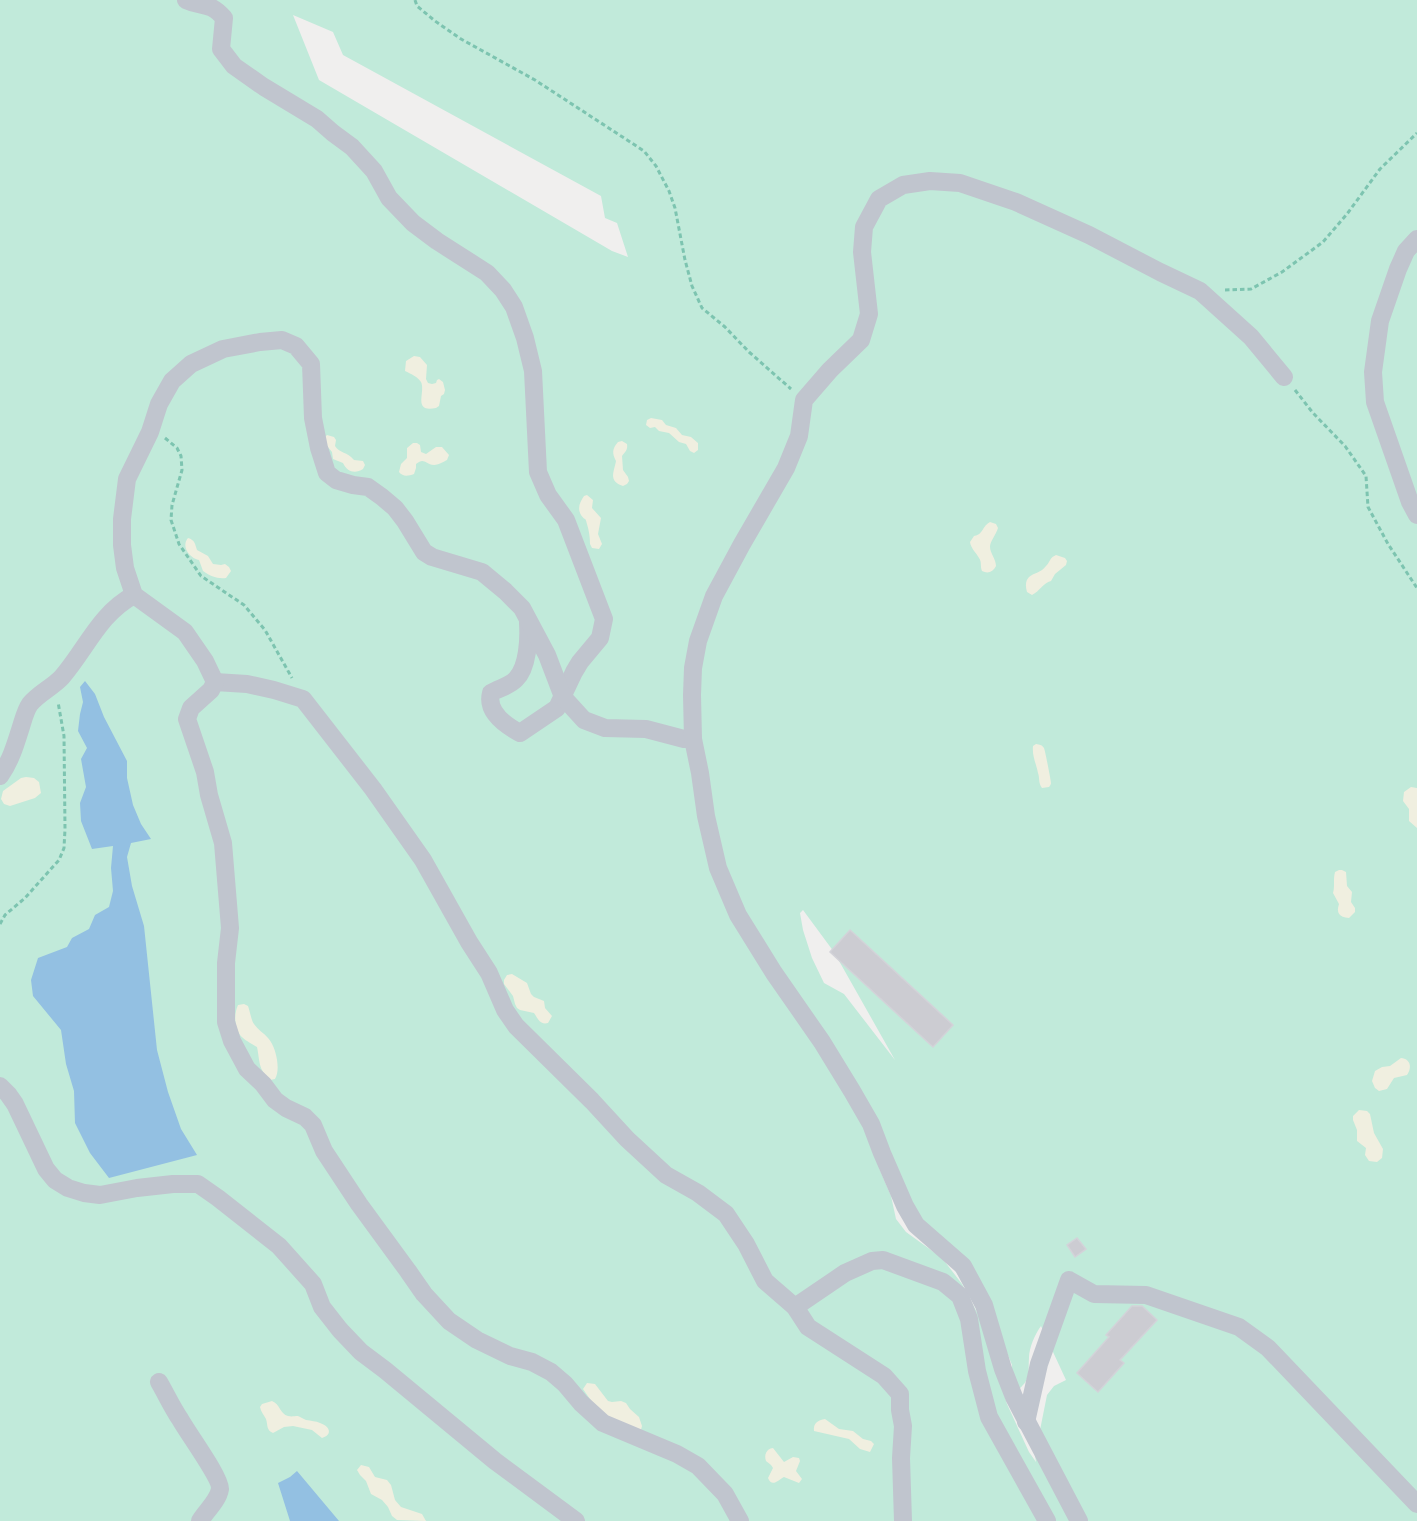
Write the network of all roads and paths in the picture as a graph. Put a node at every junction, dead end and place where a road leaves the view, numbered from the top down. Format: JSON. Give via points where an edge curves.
{"nodes":[{"id":1,"x":186,"y":0,"type":"edge"},
{"id":2,"x":415,"y":0,"type":"edge"},
{"id":3,"x":1417,"y":133,"type":"edge"},
{"id":4,"x":1417,"y":239,"type":"edge"},
{"id":5,"x":1200,"y":291,"type":"junction"},
{"id":6,"x":1284,"y":377,"type":"joint"},
{"id":7,"x":804,"y":400,"type":"junction"},
{"id":8,"x":150,"y":432,"type":"junction"},
{"id":9,"x":1417,"y":515,"type":"edge"},
{"id":10,"x":1417,"y":588,"type":"edge"},
{"id":11,"x":134,"y":595,"type":"junction"},
{"id":12,"x":528,"y":622,"type":"junction"},
{"id":13,"x":215,"y":682,"type":"junction"},
{"id":14,"x":54,"y":685,"type":"junction"},
{"id":15,"x":563,"y":697,"type":"junction"},
{"id":16,"x":303,"y":699,"type":"junction"},
{"id":17,"x":693,"y":739,"type":"junction"},
{"id":18,"x":0,"y":776,"type":"edge"},
{"id":19,"x":0,"y":924,"type":"edge"},
{"id":20,"x":0,"y":1086,"type":"edge"},
{"id":21,"x":971,"y":1300,"type":"junction"},
{"id":22,"x":795,"y":1307,"type":"junction"},
{"id":23,"x":159,"y":1382,"type":"dead end"},
{"id":24,"x":1026,"y":1422,"type":"junction"},
{"id":25,"x":1417,"y":1504,"type":"edge"},
{"id":26,"x":200,"y":1521,"type":"edge"},
{"id":27,"x":576,"y":1521,"type":"edge"},
{"id":28,"x":740,"y":1521,"type":"edge"},
{"id":29,"x":903,"y":1521,"type":"edge"},
{"id":30,"x":1047,"y":1521,"type":"edge"},
{"id":31,"x":1079,"y":1521,"type":"edge"}],
"edges":[{"from":1,"to":15,"type":"street","via":[[206,5],[224,18],[221,49],[234,66],[317,119],[352,147],[374,171],[389,198],[413,223],[488,273],[514,307],[533,371],[538,472],[548,495],[567,520],[604,619],[600,638],[580,662]]},
{"from":2,"to":7,"type":"path","via":[[417,6],[461,39],[535,80],[644,151],[669,191],[687,269],[702,308]]},
{"from":3,"to":5,"type":"path","via":[[1380,169],[1323,242],[1282,272],[1251,289]]},
{"from":4,"to":9,"type":"street","via":[[1406,251],[1380,321],[1373,372],[1375,402]]},
{"from":5,"to":6,"type":"street","via":[[1251,337]]},
{"from":5,"to":7,"type":"street","via":[[1016,202],[960,183],[930,181],[903,185],[879,199],[864,227],[862,252],[869,314],[861,340]]},
{"from":6,"to":10,"type":"path","via":[[1366,476],[1368,507]]},
{"from":7,"to":17,"type":"street","via":[[799,436],[786,468],[714,596],[698,641],[693,668]]},
{"from":8,"to":11,"type":"street","via":[[127,479],[122,519],[125,568]]},
{"from":8,"to":12,"type":"street","via":[[172,381],[191,364],[223,349],[260,342],[282,340],[296,346],[311,364],[313,418],[327,473],[336,480],[375,492],[395,508],[424,552],[482,572],[522,608]]},
{"from":8,"to":16,"type":"path","via":[[165,438],[181,456],[182,470],[171,520],[179,544],[201,576],[244,605],[265,630]]},
{"from":11,"to":13,"type":"street","via":[[185,632],[206,661]]},
{"from":11,"to":14,"type":"street","via":[[102,621]]},
{"from":12,"to":15,"type":"street","via":[[547,655]]},
{"from":12,"to":15,"type":"street","via":[[524,664],[518,678],[491,693],[492,709],[508,727],[520,733],[557,708]]},
{"from":13,"to":16,"type":"street","via":[[247,684]]},
{"from":13,"to":28,"type":"street","via":[[191,708],[187,719],[223,843],[230,928],[226,1022],[247,1069],[276,1100],[313,1125],[324,1151],[359,1204],[424,1294],[449,1321],[477,1340],[551,1372],[603,1424],[698,1466],[725,1494]]},
{"from":14,"to":18,"type":"street","via":[[30,704]]},
{"from":14,"to":19,"type":"path","via":[[64,736],[64,848],[59,860]]},
{"from":15,"to":17,"type":"street","via":[[584,720],[604,728],[646,729]]},
{"from":16,"to":22,"type":"street","via":[[423,860],[516,1026],[666,1175],[726,1214],[765,1281]]},
{"from":17,"to":21,"type":"street","via":[[718,868],[738,915],[857,1099],[916,1225],[963,1266]]},
{"from":20,"to":27,"type":"street","via":[[15,1104],[46,1169],[68,1188],[100,1195],[198,1184],[218,1198],[279,1246],[314,1284],[322,1307],[361,1352]]},
{"from":21,"to":22,"type":"street","via":[[943,1282],[883,1260],[844,1274]]},
{"from":21,"to":24,"type":"street","via":[[984,1305],[1003,1369]]},
{"from":21,"to":30,"type":"street","via":[[969,1319],[989,1417]]},
{"from":22,"to":29,"type":"street","via":[[808,1327],[884,1376],[900,1394]]},
{"from":23,"to":26,"type":"street","via":[[220,1486]]},
{"from":24,"to":25,"type":"street","via":[[1039,1364],[1069,1280],[1094,1294],[1146,1295],[1239,1327],[1268,1348]]},
{"from":24,"to":31,"type":"street"}]}
